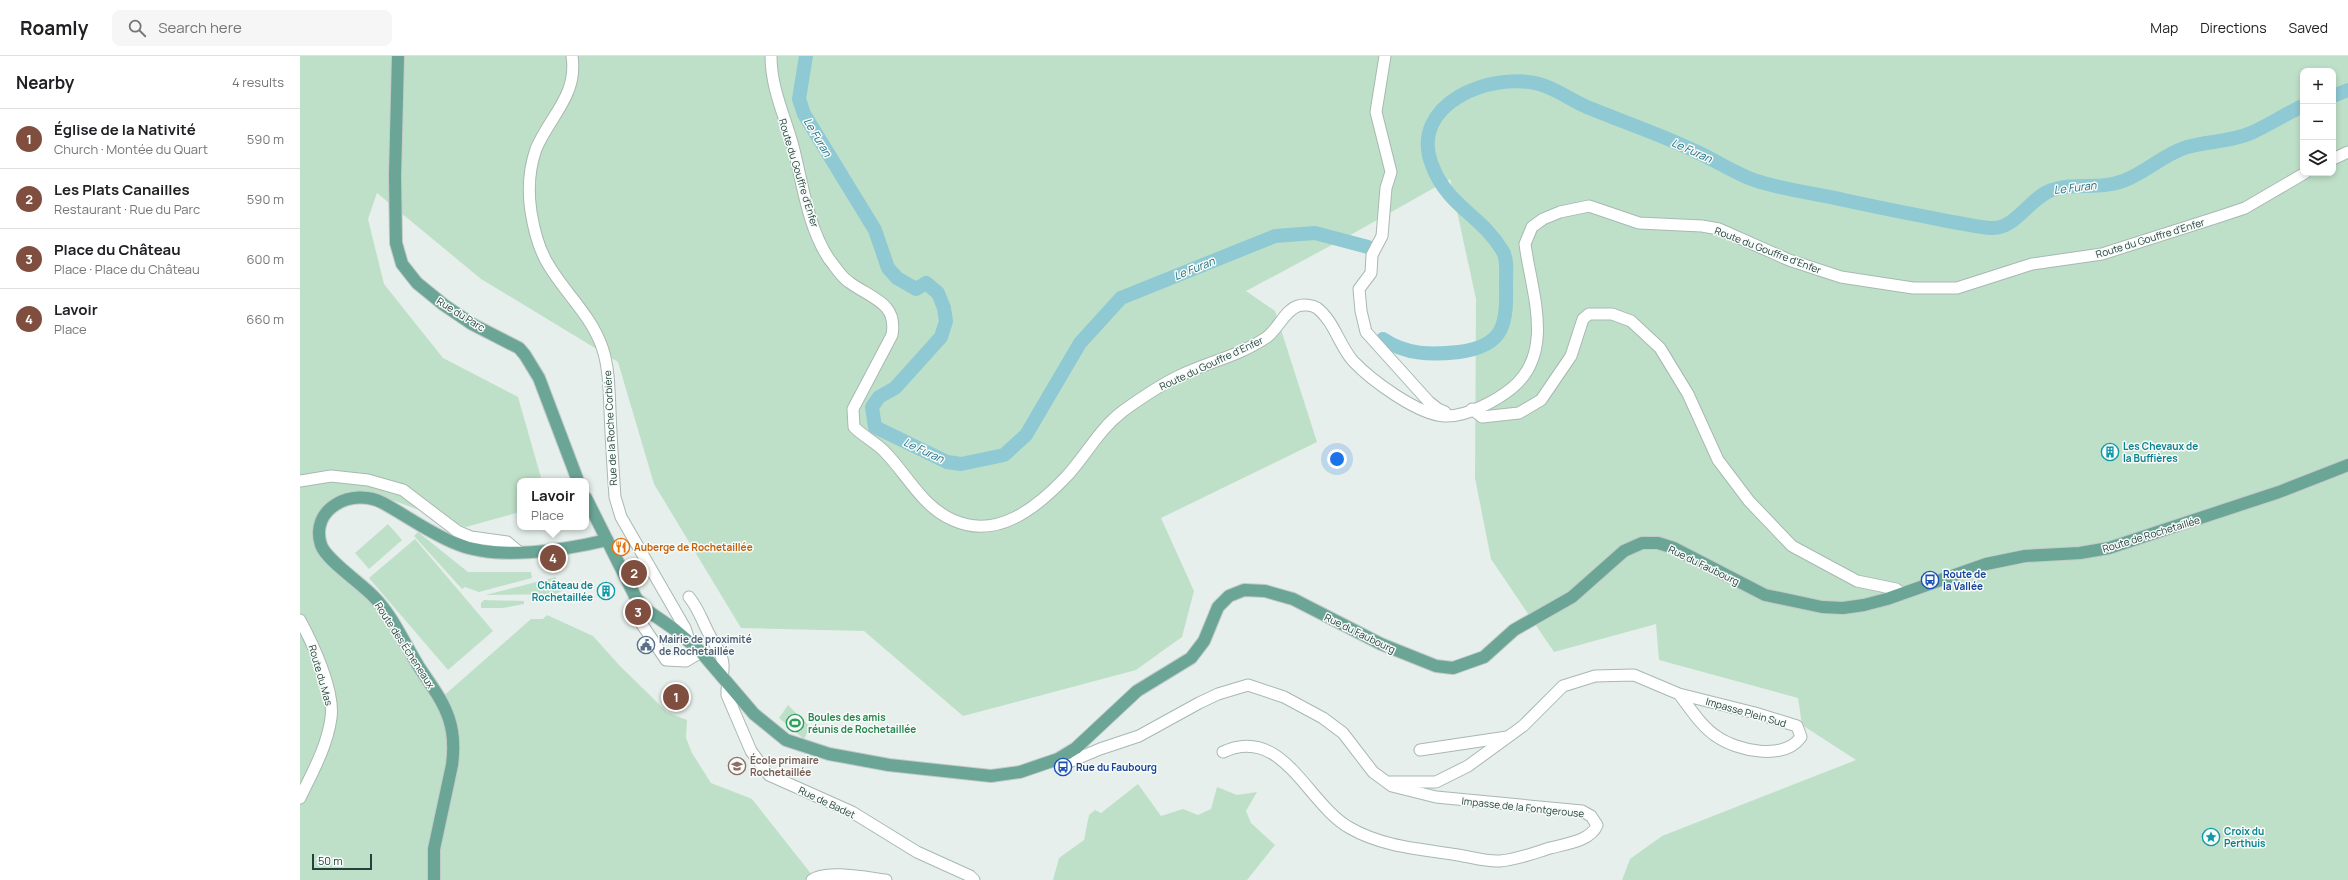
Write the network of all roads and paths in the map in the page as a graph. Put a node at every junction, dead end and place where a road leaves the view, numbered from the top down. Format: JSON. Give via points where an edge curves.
{"nodes":[{"id":1,"x":398,"y":56,"type":"edge"},
{"id":2,"x":572,"y":56,"type":"edge"},
{"id":3,"x":771,"y":56,"type":"edge"},
{"id":4,"x":1385,"y":56,"type":"edge"},
{"id":5,"x":2348,"y":152,"type":"edge"},
{"id":6,"x":2336,"y":158,"type":"edge"},
{"id":7,"x":2300,"y":176,"type":"edge"},
{"id":8,"x":1472,"y":409,"type":"junction"},
{"id":9,"x":1455,"y":415,"type":"junction"},
{"id":10,"x":2348,"y":465,"type":"edge"},
{"id":11,"x":577,"y":478,"type":"edge"},
{"id":12,"x":300,"y":481,"type":"edge"},
{"id":13,"x":589,"y":504,"type":"edge"},
{"id":14,"x":607,"y":540,"type":"junction"},
{"id":15,"x":519,"y":552,"type":"junction"},
{"id":16,"x":1902,"y":594,"type":"junction"},
{"id":17,"x":689,"y":597,"type":"dead end"},
{"id":18,"x":636,"y":598,"type":"junction"},
{"id":19,"x":300,"y":620,"type":"edge"},
{"id":20,"x":690,"y":643,"type":"junction"},
{"id":21,"x":701,"y":652,"type":"junction"},
{"id":22,"x":722,"y":676,"type":"junction"},
{"id":23,"x":730,"y":686,"type":"junction"},
{"id":24,"x":1679,"y":694,"type":"junction"},
{"id":25,"x":1510,"y":736,"type":"junction"},
{"id":26,"x":1420,"y":750,"type":"dead end"},
{"id":27,"x":1223,"y":752,"type":"dead end"},
{"id":28,"x":1058,"y":759,"type":"junction"},
{"id":29,"x":1384,"y":781,"type":"junction"},
{"id":30,"x":300,"y":798,"type":"edge"},
{"id":31,"x":434,"y":880,"type":"edge"},
{"id":32,"x":812,"y":880,"type":"edge"},
{"id":33,"x":886,"y":880,"type":"edge"},
{"id":34,"x":974,"y":880,"type":"edge"}],
"edges":[{"from":1,"to":11,"type":"main road","name":"Rue du Parc","via":[[396,243],[402,264],[417,283],[444,305],[472,324],[508,341],[525,355],[539,378]]},
{"from":2,"to":20,"type":"street","name":"Rue de la Roche Corbière","via":[[574,70],[570,90],[536,149],[531,169],[529,191],[533,220],[538,243],[548,264],[579,306],[602,347],[608,370],[614,498],[621,517],[685,628]]},
{"from":3,"to":9,"type":"street","name":"Route du Gouffre d'Enfer","via":[[778,104],[820,241],[829,258],[847,281],[884,304],[894,324],[892,335],[852,409],[854,426],[883,450],[930,506],[954,521],[982,526],[1012,521],[1065,478],[1097,435],[1123,411],[1165,383],[1247,348],[1268,336],[1296,306],[1307,305],[1316,308],[1352,360],[1381,386],[1411,404],[1437,415]]},
{"from":4,"to":9,"type":"street","via":[[1376,112],[1391,172],[1386,188],[1382,236],[1374,251],[1371,273],[1359,289],[1361,311],[1366,332],[1429,402],[1438,409]]},
{"from":5,"to":6,"type":"street"},
{"from":7,"to":8,"type":"street","name":"Route du Gouffre d'Enfer","via":[[2245,208],[2218,217],[2102,254],[2032,264],[1957,288],[1913,288],[1841,277],[1789,260],[1713,228],[1639,223],[1589,206],[1560,212],[1532,226],[1525,244],[1538,320],[1537,344],[1529,369],[1515,386],[1495,401]]},
{"from":8,"to":9,"type":"street","name":"Route du Gouffre d'Enfer"},
{"from":8,"to":16,"type":"street","via":[[1482,417],[1519,413],[1541,400],[1572,356],[1583,319],[1589,314],[1612,314],[1631,321],[1660,348],[1673,368],[1701,420],[1718,460],[1749,501],[1792,546],[1857,581],[1896,589]]},
{"from":10,"to":16,"type":"main road","name":"Route de Rochetaillée","via":[[2279,492],[2110,548],[2080,553],[2026,556],[1986,564]]},
{"from":12,"to":15,"type":"street","via":[[331,476],[368,480],[403,490],[457,531],[471,537],[507,542]]},
{"from":13,"to":14,"type":"main road"},
{"from":14,"to":15,"type":"main road","name":"Route des Écheneaux","via":[[571,549]]},
{"from":14,"to":18,"type":"main road"},
{"from":15,"to":31,"type":"main road","name":"Route des Écheneaux","via":[[486,552],[458,545],[371,498],[350,498],[339,502],[327,511],[320,524],[319,532],[324,552],[381,604],[435,691],[450,721],[454,751],[434,849]]},
{"from":16,"to":28,"type":"main road","name":"Rue du Faubourg","via":[[1843,608],[1822,608],[1788,602],[1765,595],[1674,548],[1658,543],[1642,543],[1624,551],[1572,597],[1514,630],[1484,657],[1453,668],[1436,666],[1380,644],[1293,599],[1265,591],[1244,590],[1229,596],[1218,607],[1204,641],[1191,658],[1137,691],[1076,748]]},
{"from":17,"to":22,"type":"street","via":[[698,608],[707,631],[720,651],[724,667]]},
{"from":18,"to":20,"type":"main road","name":"Rue du Faubourg","via":[[648,611]]},
{"from":18,"to":21,"type":"street","via":[[635,614],[666,660],[686,662]]},
{"from":19,"to":30,"type":"street","name":"Route du Mas","via":[[315,647],[330,699],[331,718],[320,756]]},
{"from":20,"to":21,"type":"main road","name":"Rue du Faubourg"},
{"from":21,"to":22,"type":"main road","name":"Rue du Faubourg"},
{"from":22,"to":23,"type":"main road","name":"Rue du Faubourg"},
{"from":23,"to":28,"type":"main road","name":"Rue du Faubourg","via":[[754,714],[786,740],[829,754],[888,765],[991,776],[1020,772]]},
{"from":23,"to":34,"type":"street","name":"Rue de Badet","via":[[727,695],[739,726],[761,768],[769,775],[852,812],[917,852]]},
{"from":24,"to":24,"type":"street","name":"Impasse Plein Sud","via":[[1797,726],[1801,737],[1795,746],[1779,751],[1760,751],[1735,746],[1716,736],[1700,721]]},
{"from":24,"to":25,"type":"street","name":"Impasse Plein Sud","via":[[1634,675],[1595,676],[1563,686]]},
{"from":25,"to":26,"type":"street"},
{"from":25,"to":29,"type":"street","name":"Impasse Plein Sud","via":[[1468,766],[1436,782]]},
{"from":27,"to":29,"type":"street","name":"Impasse de la Fontgerouse","via":[[1249,744],[1280,758],[1327,812],[1348,827],[1384,843],[1505,861],[1574,842],[1586,837],[1597,825],[1591,816],[1582,811],[1436,797],[1412,793]]},
{"from":28,"to":29,"type":"street","via":[[1069,762],[1139,736],[1218,694],[1248,685],[1284,697],[1323,718],[1343,733],[1373,772]]},
{"from":32,"to":33,"type":"street","via":[[815,877],[836,875]]}]}
